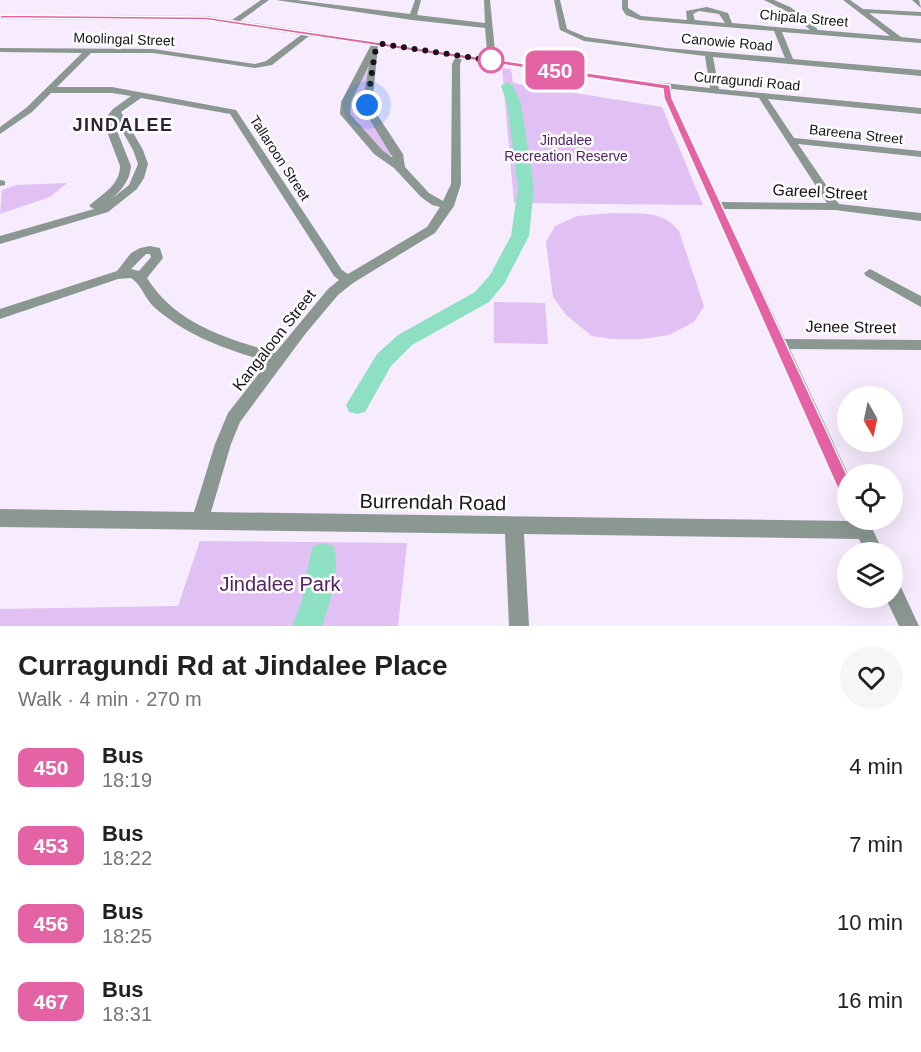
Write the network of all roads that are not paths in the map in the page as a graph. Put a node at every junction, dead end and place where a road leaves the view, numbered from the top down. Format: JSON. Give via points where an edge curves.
{"nodes":[{"id":1,"x":266,"y":0,"type":"edge"},
{"id":2,"x":279,"y":0,"type":"edge"},
{"id":3,"x":354,"y":0,"type":"edge"},
{"id":4,"x":418,"y":0,"type":"edge"},
{"id":5,"x":487,"y":0,"type":"edge"},
{"id":6,"x":557,"y":0,"type":"edge"},
{"id":7,"x":625,"y":0,"type":"edge"},
{"id":8,"x":767,"y":0,"type":"edge"},
{"id":9,"x":846,"y":0,"type":"edge"},
{"id":10,"x":915,"y":0,"type":"edge"},
{"id":11,"x":921,"y":6,"type":"edge"},
{"id":12,"x":345,"y":9,"type":"junction"},
{"id":13,"x":862,"y":11,"type":"junction"},
{"id":14,"x":921,"y":15,"type":"edge"},
{"id":15,"x":0,"y":17,"type":"edge"},
{"id":16,"x":412,"y":18,"type":"junction"},
{"id":17,"x":233,"y":22,"type":"junction"},
{"id":18,"x":692,"y":23,"type":"junction"},
{"id":19,"x":489,"y":26,"type":"junction"},
{"id":20,"x":729,"y":26,"type":"junction"},
{"id":21,"x":777,"y":30,"type":"junction"},
{"id":22,"x":308,"y":33,"type":"junction"},
{"id":23,"x":816,"y":33,"type":"junction"},
{"id":24,"x":899,"y":39,"type":"junction"},
{"id":25,"x":921,"y":41,"type":"edge"},
{"id":26,"x":379,"y":44,"type":"junction"},
{"id":27,"x":89,"y":50,"type":"junction"},
{"id":28,"x":2,"y":52,"type":"edge"},
{"id":29,"x":709,"y":54,"type":"junction"},
{"id":30,"x":460,"y":56,"type":"junction"},
{"id":31,"x":487,"y":60,"type":"junction"},
{"id":32,"x":790,"y":61,"type":"junction"},
{"id":33,"x":921,"y":73,"type":"edge"},
{"id":34,"x":667,"y":87,"type":"junction"},
{"id":35,"x":50,"y":90,"type":"junction"},
{"id":36,"x":715,"y":91,"type":"junction"},
{"id":37,"x":139,"y":95,"type":"junction"},
{"id":38,"x":762,"y":96,"type":"junction"},
{"id":39,"x":116,"y":111,"type":"junction"},
{"id":40,"x":921,"y":111,"type":"edge"},
{"id":41,"x":0,"y":131,"type":"edge"},
{"id":42,"x":789,"y":140,"type":"junction"},
{"id":43,"x":921,"y":154,"type":"edge"},
{"id":44,"x":400,"y":168,"type":"junction"},
{"id":45,"x":448,"y":206,"type":"junction"},
{"id":46,"x":717,"y":206,"type":"junction"},
{"id":47,"x":835,"y":207,"type":"junction"},
{"id":48,"x":81,"y":216,"type":"junction"},
{"id":49,"x":921,"y":217,"type":"edge"},
{"id":50,"x":0,"y":240,"type":"edge"},
{"id":51,"x":870,"y":273,"type":"dead end"},
{"id":52,"x":121,"y":274,"type":"junction"},
{"id":53,"x":141,"y":277,"type":"junction"},
{"id":54,"x":348,"y":280,"type":"junction"},
{"id":55,"x":921,"y":302,"type":"edge"},
{"id":56,"x":0,"y":314,"type":"edge"},
{"id":57,"x":781,"y":344,"type":"junction"},
{"id":58,"x":921,"y":345,"type":"edge"},
{"id":59,"x":277,"y":359,"type":"junction"},
{"id":60,"x":837,"y":469,"type":"edge"},
{"id":61,"x":0,"y":518,"type":"edge"},
{"id":62,"x":200,"y":520,"type":"junction"},
{"id":63,"x":837,"y":525,"type":"edge"},
{"id":64,"x":514,"y":526,"type":"junction"},
{"id":65,"x":900,"y":608,"type":"edge"},
{"id":66,"x":519,"y":626,"type":"edge"},
{"id":67,"x":909,"y":626,"type":"edge"}],
"edges":[{"from":1,"to":17,"type":"street"},
{"from":2,"to":12,"type":"street"},
{"from":3,"to":12,"type":"street"},
{"from":4,"to":16,"type":"street"},
{"from":5,"to":19,"type":"street"},
{"from":6,"to":29,"type":"street","name":"Canowie Road","via":[[564,30],[576,37]]},
{"from":7,"to":18,"type":"street","name":"Chipala Street","via":[[628,13],[640,18]]},
{"from":8,"to":23,"type":"street","via":[[793,11]]},
{"from":9,"to":13,"type":"street"},
{"from":10,"to":11,"type":"street"},
{"from":12,"to":16,"type":"street"},
{"from":13,"to":14,"type":"street"},
{"from":13,"to":24,"type":"street"},
{"from":15,"to":17,"type":"street","name":"Curragundi Road","via":[[190,17]]},
{"from":16,"to":19,"type":"street"},
{"from":17,"to":22,"type":"street","name":"Curragundi Road"},
{"from":18,"to":20,"type":"street","name":"Chipala Street"},
{"from":18,"to":20,"type":"street","via":[[690,13],[706,9],[725,15]]},
{"from":19,"to":31,"type":"street","via":[[491,54]]},
{"from":20,"to":21,"type":"street","name":"Chipala Street"},
{"from":21,"to":23,"type":"street","name":"Chipala Street"},
{"from":21,"to":32,"type":"street"},
{"from":22,"to":26,"type":"street","name":"Curragundi Road"},
{"from":22,"to":27,"type":"street","name":"Moolingal Street","via":[[263,65],[163,51]]},
{"from":23,"to":24,"type":"street","name":"Chipala Street"},
{"from":24,"to":25,"type":"street","name":"Chipala Street"},
{"from":26,"to":30,"type":"street","name":"Curragundi Road"},
{"from":26,"to":44,"type":"street","via":[[367,107],[398,154]]},
{"from":26,"to":44,"type":"street","via":[[344,110],[378,152]]},
{"from":27,"to":28,"type":"street","name":"Moolingal Street"},
{"from":27,"to":35,"type":"street"},
{"from":29,"to":32,"type":"street","name":"Canowie Road"},
{"from":29,"to":36,"type":"street"},
{"from":30,"to":31,"type":"street","name":"Curragundi Road"},
{"from":30,"to":45,"type":"street","name":"Kangaloon Street","via":[[456,64],[456,184]]},
{"from":31,"to":34,"type":"street","name":"Curragundi Road"},
{"from":32,"to":33,"type":"street","name":"Canowie Road"},
{"from":34,"to":36,"type":"street","name":"Curragundi Road"},
{"from":34,"to":46,"type":"street","via":[[668,98]]},
{"from":35,"to":37,"type":"street","name":"Tallaroon Street","via":[[112,90]]},
{"from":35,"to":41,"type":"street"},
{"from":36,"to":38,"type":"street","name":"Curragundi Road"},
{"from":37,"to":39,"type":"street"},
{"from":37,"to":54,"type":"street","name":"Tallaroon Street","via":[[233,112],[338,273]]},
{"from":38,"to":40,"type":"street","name":"Curragundi Road"},
{"from":38,"to":42,"type":"street"},
{"from":39,"to":48,"type":"street","via":[[108,121],[125,159],[126,176],[109,196]]},
{"from":39,"to":48,"type":"street","via":[[143,164],[139,178],[113,205]]},
{"from":42,"to":43,"type":"street","name":"Bareena Street"},
{"from":42,"to":47,"type":"street"},
{"from":44,"to":45,"type":"street","via":[[431,200]]},
{"from":45,"to":54,"type":"street","name":"Kangaloon Street","via":[[431,230]]},
{"from":46,"to":47,"type":"street","name":"Gareel Street"},
{"from":46,"to":57,"type":"street"},
{"from":47,"to":49,"type":"street","name":"Gareel Street"},
{"from":48,"to":50,"type":"street"},
{"from":51,"to":55,"type":"street"},
{"from":52,"to":53,"type":"street"},
{"from":52,"to":53,"type":"street","via":[[137,253],[156,251],[157,258]]},
{"from":52,"to":56,"type":"street"},
{"from":53,"to":59,"type":"street","via":[[153,298],[181,322],[206,335]]},
{"from":54,"to":59,"type":"street","name":"Kangaloon Street","via":[[333,292]]},
{"from":57,"to":58,"type":"street","name":"Jenee Street"},
{"from":57,"to":60,"type":"street"},
{"from":59,"to":62,"type":"street","name":"Kangaloon Street","via":[[234,418]]},
{"from":61,"to":62,"type":"street","name":"Burrendah Road"},
{"from":62,"to":64,"type":"street","name":"Burrendah Road"},
{"from":63,"to":64,"type":"street","name":"Burrendah Road"},
{"from":64,"to":66,"type":"street"},
{"from":65,"to":67,"type":"street"}]}
